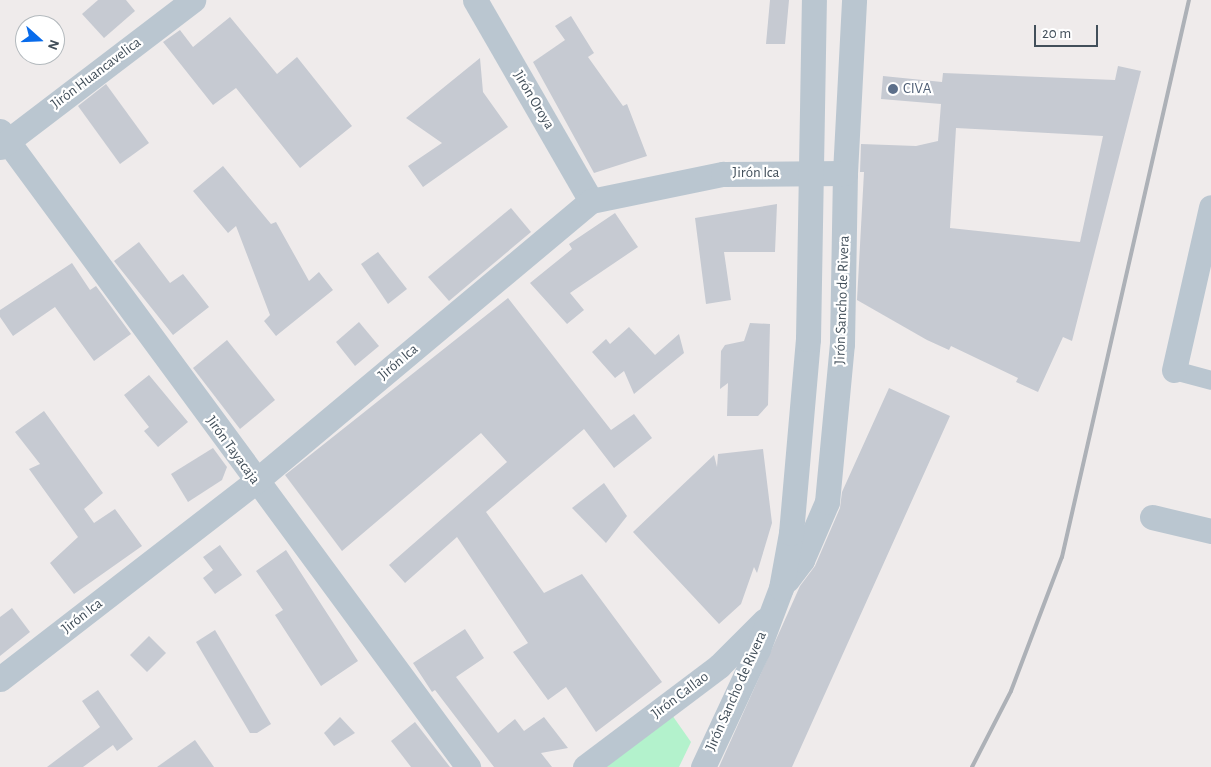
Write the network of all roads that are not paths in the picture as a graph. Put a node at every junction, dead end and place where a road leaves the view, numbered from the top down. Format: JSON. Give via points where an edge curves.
{"nodes":[{"id":1,"x":192,"y":0,"type":"edge"},
{"id":2,"x":475,"y":0,"type":"edge"},
{"id":3,"x":814,"y":0,"type":"edge"},
{"id":4,"x":854,"y":0,"type":"edge"},
{"id":5,"x":2,"y":140,"type":"edge"},
{"id":6,"x":810,"y":173,"type":"junction"},
{"id":7,"x":845,"y":173,"type":"junction"},
{"id":8,"x":591,"y":201,"type":"junction"},
{"id":9,"x":1211,"y":207,"type":"edge"},
{"id":10,"x":1174,"y":370,"type":"joint"},
{"id":11,"x":1211,"y":380,"type":"edge"},
{"id":12,"x":256,"y":481,"type":"junction"},
{"id":13,"x":1152,"y":517,"type":"dead end"},
{"id":14,"x":1211,"y":531,"type":"edge"},
{"id":15,"x":781,"y":588,"type":"junction"},
{"id":16,"x":769,"y":615,"type":"junction"},
{"id":17,"x":0,"y":679,"type":"edge"},
{"id":18,"x":468,"y":767,"type":"edge"},
{"id":19,"x":585,"y":767,"type":"edge"},
{"id":20,"x":703,"y":767,"type":"edge"}],
"edges":[{"from":1,"to":5,"type":"street","name":"Jirón Huancavelica"},
{"from":2,"to":8,"type":"street","name":"Jirón Oroya"},
{"from":3,"to":6,"type":"street","name":"Jirón Sancho de Rivera"},
{"from":4,"to":7,"type":"street","name":"Jirón Sancho de Rivera"},
{"from":5,"to":12,"type":"street","name":"Jirón Tayacaja"},
{"from":6,"to":7,"type":"street","name":"Jirón Ica"},
{"from":6,"to":8,"type":"street","name":"Jirón Ica","via":[[723,174]]},
{"from":6,"to":15,"type":"street","name":"Jirón Sancho de Rivera","via":[[803,421],[793,524]]},
{"from":7,"to":15,"type":"street","name":"Jirón Sancho de Rivera","via":[[842,344],[827,502],[802,560]]},
{"from":8,"to":12,"type":"street","name":"Jirón Ica"},
{"from":9,"to":10,"type":"street"},
{"from":10,"to":11,"type":"street"},
{"from":12,"to":17,"type":"street","name":"Jirón Ica"},
{"from":12,"to":18,"type":"street","name":"Jirón Tayacaja"},
{"from":13,"to":14,"type":"street"},
{"from":15,"to":16,"type":"street","name":"Jirón Sancho de Rivera"},
{"from":16,"to":19,"type":"street","name":"Jirón Callao","via":[[719,666]]},
{"from":16,"to":20,"type":"street","name":"Jirón Sancho de Rivera","via":[[758,649]]}]}
